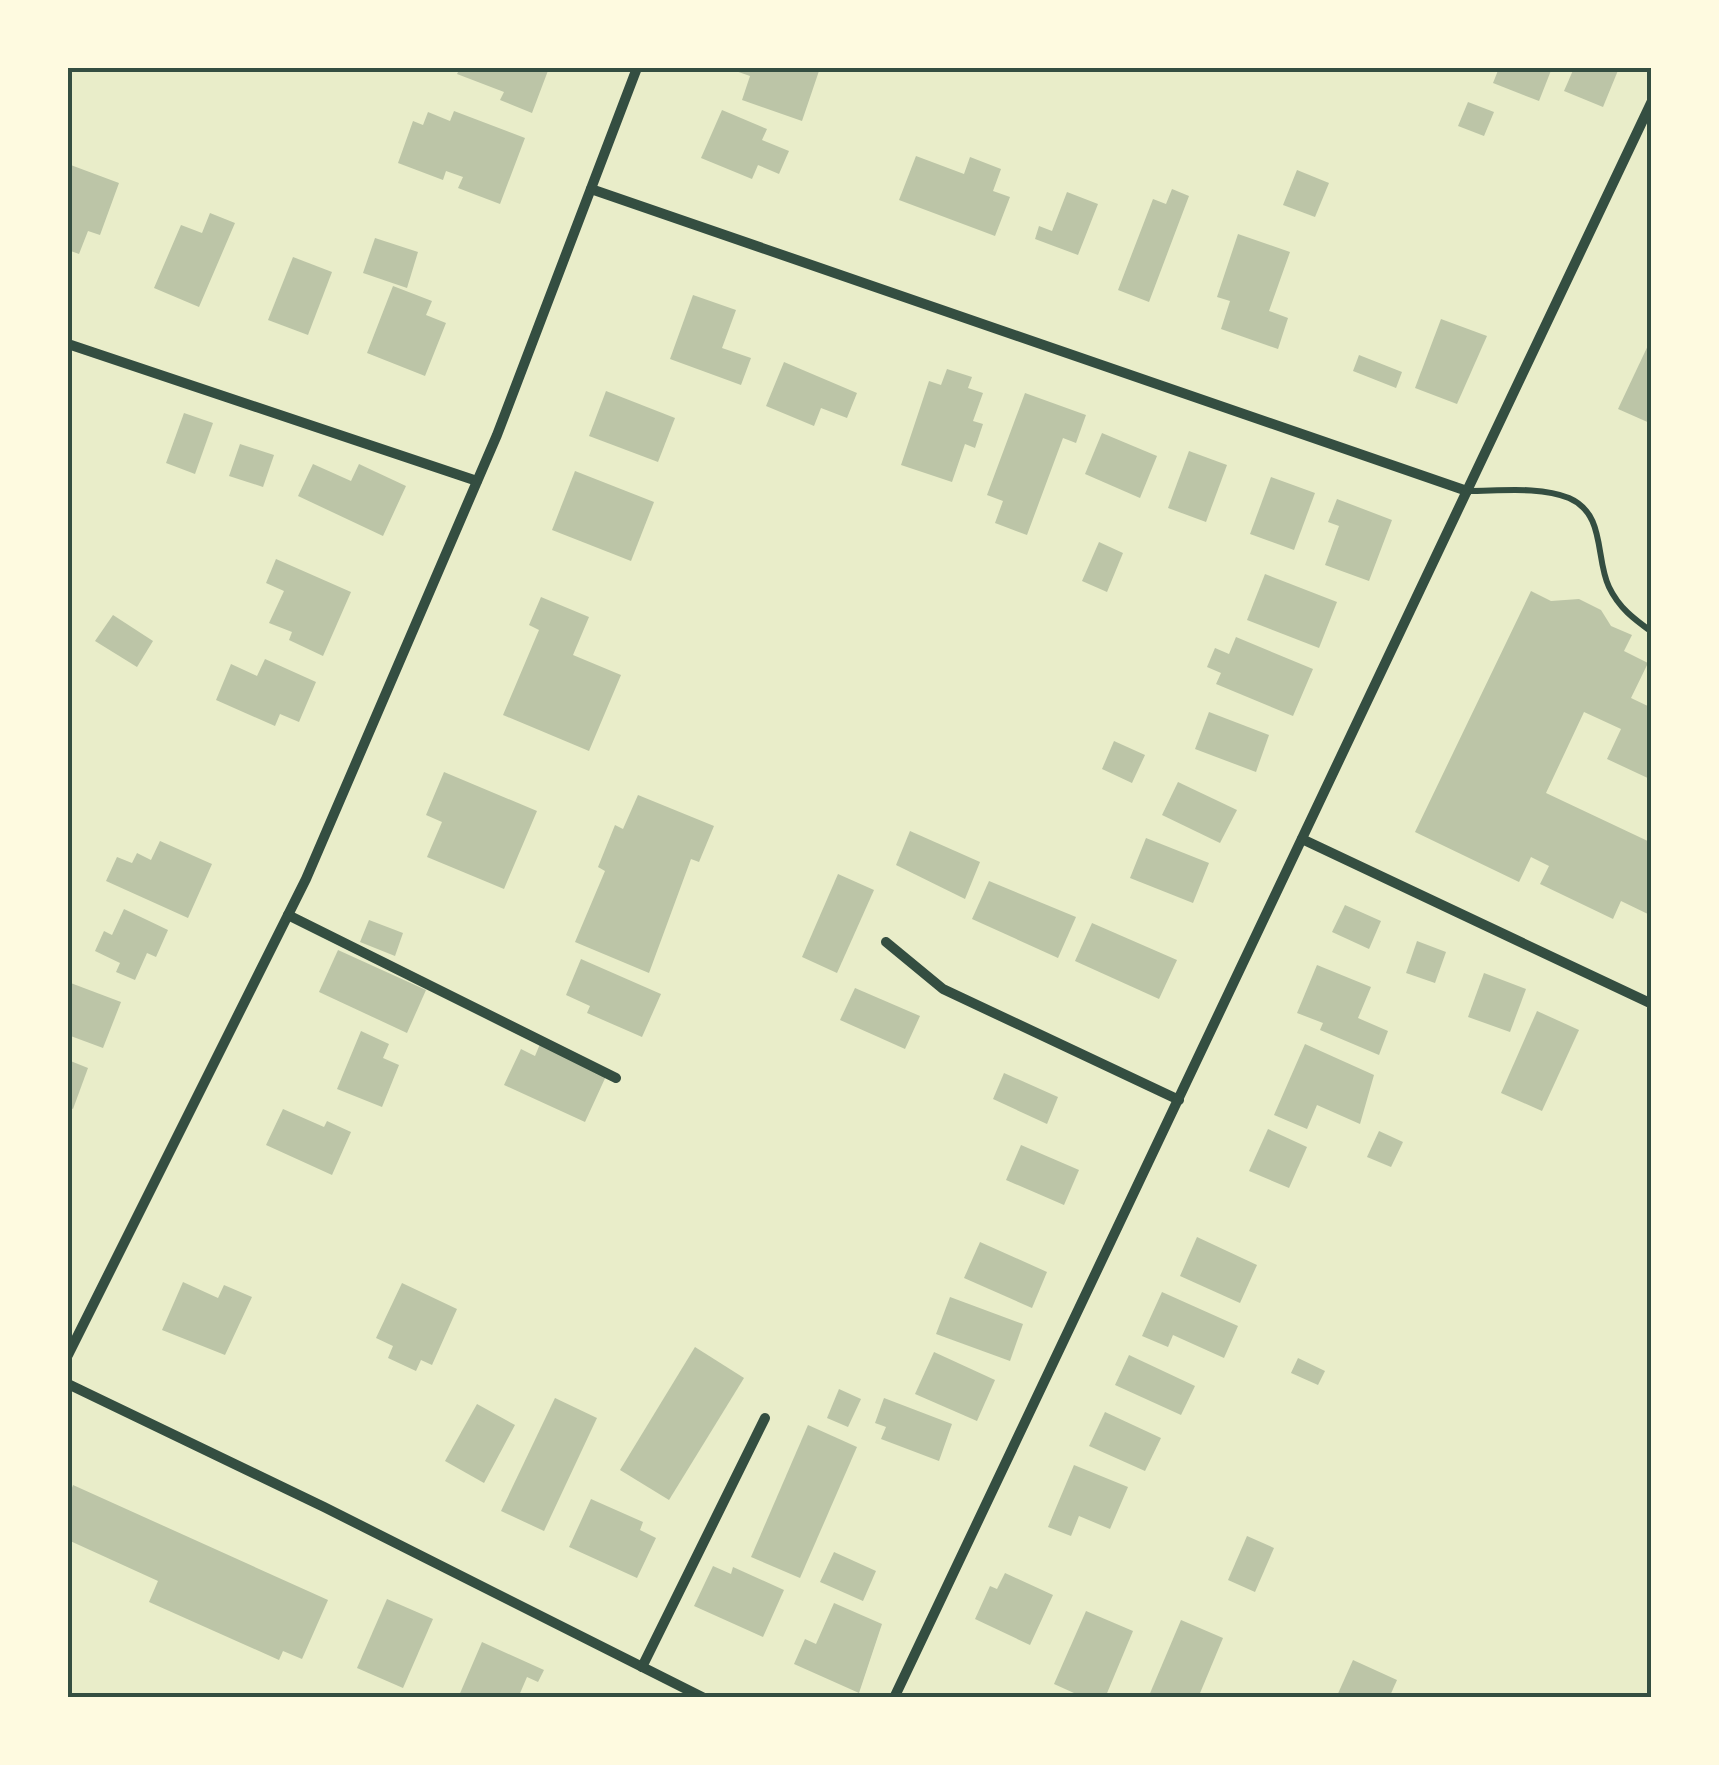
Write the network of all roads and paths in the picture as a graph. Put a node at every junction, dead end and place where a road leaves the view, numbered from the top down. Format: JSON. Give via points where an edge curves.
{"nodes":[{"id":1,"x":636,"y":68,"type":"edge"},
{"id":2,"x":1652,"y":101,"type":"edge"},
{"id":3,"x":591,"y":189,"type":"junction"},
{"id":4,"x":68,"y":344,"type":"edge"},
{"id":5,"x":477,"y":481,"type":"junction"},
{"id":6,"x":1467,"y":491,"type":"junction"},
{"id":7,"x":1652,"y":632,"type":"edge"},
{"id":8,"x":1302,"y":838,"type":"junction"},
{"id":9,"x":288,"y":915,"type":"junction"},
{"id":10,"x":886,"y":942,"type":"dead end"},
{"id":11,"x":1652,"y":1004,"type":"edge"},
{"id":12,"x":616,"y":1078,"type":"dead end"},
{"id":13,"x":1178,"y":1100,"type":"junction"},
{"id":14,"x":68,"y":1356,"type":"edge"},
{"id":15,"x":68,"y":1384,"type":"edge"},
{"id":16,"x":765,"y":1418,"type":"dead end"},
{"id":17,"x":642,"y":1667,"type":"junction"},
{"id":18,"x":704,"y":1698,"type":"edge"},
{"id":19,"x":894,"y":1698,"type":"edge"}],
"edges":[{"from":1,"to":3,"type":"street"},
{"from":2,"to":6,"type":"street"},
{"from":3,"to":5,"type":"street"},
{"from":3,"to":6,"type":"street"},
{"from":4,"to":5,"type":"street"},
{"from":5,"to":9,"type":"street"},
{"from":6,"to":7,"type":"lane","via":[[1572,499],[1592,517],[1607,585],[1626,613]]},
{"from":6,"to":8,"type":"street"},
{"from":8,"to":11,"type":"street"},
{"from":8,"to":13,"type":"street"},
{"from":9,"to":12,"type":"street"},
{"from":9,"to":14,"type":"street"},
{"from":10,"to":13,"type":"street","via":[[943,989]]},
{"from":13,"to":19,"type":"street"},
{"from":15,"to":17,"type":"street"},
{"from":16,"to":17,"type":"street"},
{"from":17,"to":18,"type":"street"}]}
